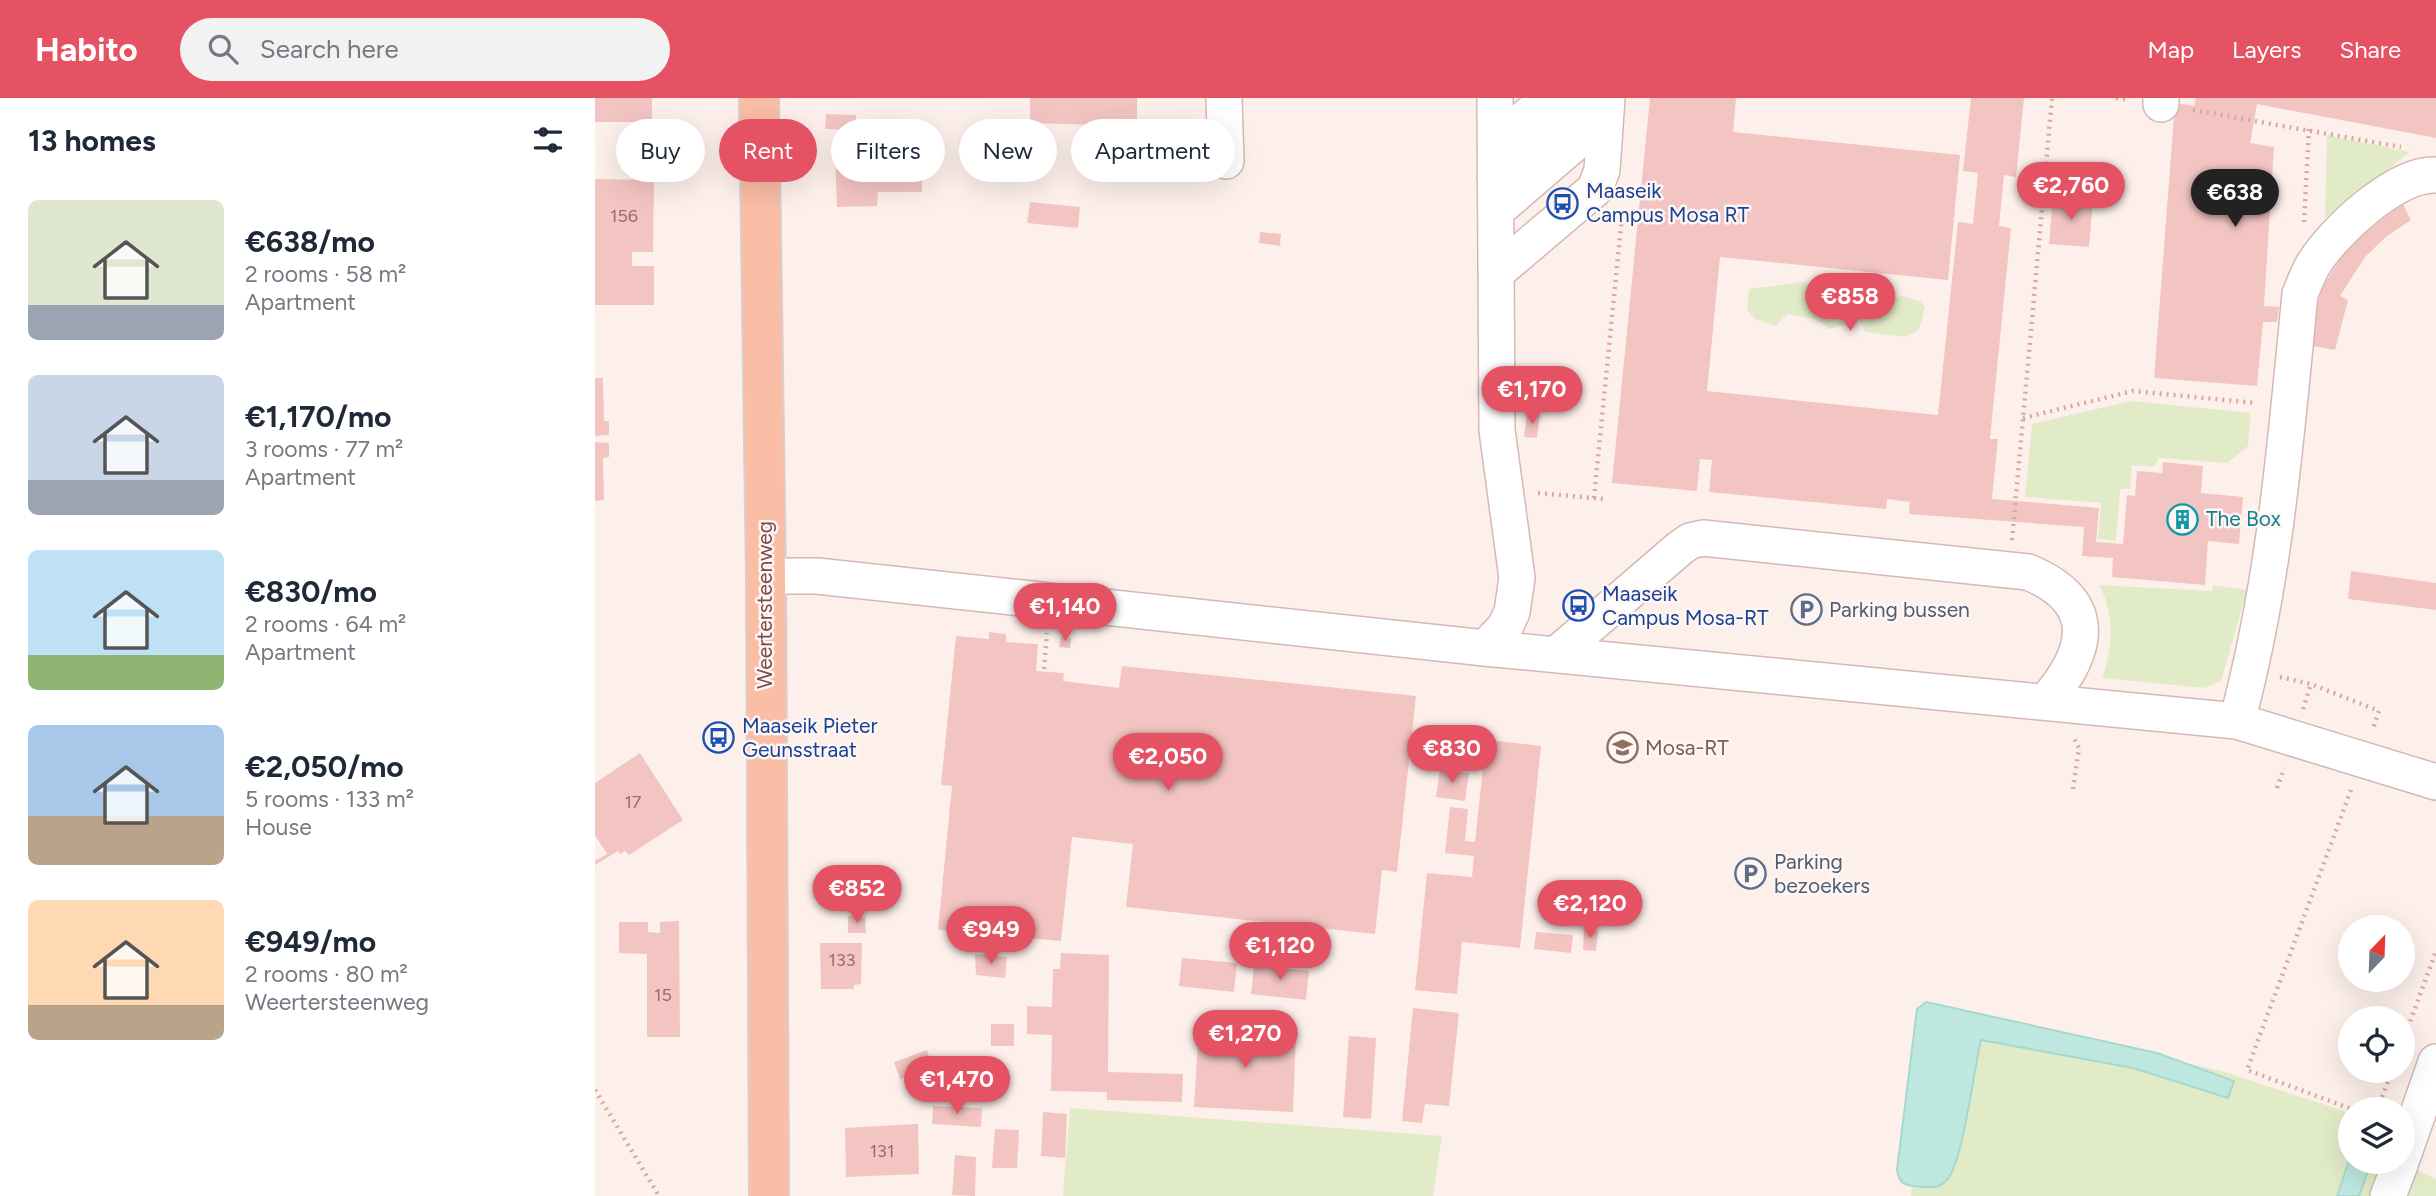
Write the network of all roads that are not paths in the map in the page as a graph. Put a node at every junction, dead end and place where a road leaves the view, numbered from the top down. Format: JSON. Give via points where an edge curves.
{"nodes":[{"id":1,"x":759,"y":98,"type":"edge"},
{"id":2,"x":1224,"y":98,"type":"edge"},
{"id":3,"x":1549,"y":98,"type":"edge"},
{"id":4,"x":1600,"y":104,"type":"edge"},
{"id":5,"x":1225,"y":119,"type":"edge"},
{"id":6,"x":1497,"y":169,"type":"edge"},
{"id":7,"x":2436,"y":175,"type":"edge"},
{"id":8,"x":766,"y":576,"type":"junction"},
{"id":9,"x":1485,"y":648,"type":"junction"},
{"id":10,"x":1557,"y":654,"type":"junction"},
{"id":11,"x":2045,"y":702,"type":"junction"},
{"id":12,"x":2237,"y":721,"type":"junction"},
{"id":13,"x":2436,"y":782,"type":"edge"},
{"id":14,"x":2436,"y":1062,"type":"edge"},
{"id":15,"x":2415,"y":1122,"type":"edge"},
{"id":16,"x":2396,"y":1174,"type":"edge"},
{"id":17,"x":769,"y":1196,"type":"edge"},
{"id":18,"x":2388,"y":1196,"type":"edge"}],
"edges":[{"from":1,"to":8,"type":"main road","name":"Weertersteenweg"},
{"from":2,"to":5,"type":"street"},
{"from":3,"to":6,"type":"street"},
{"from":4,"to":6,"type":"street"},
{"from":4,"to":6,"type":"street","via":[[1603,153],[1600,178],[1589,197]]},
{"from":6,"to":9,"type":"street","via":[[1497,430],[1515,556],[1515,598],[1505,627]]},
{"from":7,"to":12,"type":"street","via":[[2400,182],[2332,239],[2299,294],[2267,592]]},
{"from":8,"to":9,"type":"street","via":[[817,576]]},
{"from":8,"to":17,"type":"main road","name":"Weertersteenweg"},
{"from":9,"to":10,"type":"street"},
{"from":10,"to":11,"type":"street"},
{"from":10,"to":11,"type":"street","via":[[1680,548],[1703,538],[2028,572],[2053,582],[2071,600],[2080,624],[2078,653],[2067,677]]},
{"from":11,"to":12,"type":"street"},
{"from":12,"to":13,"type":"street"},
{"from":14,"to":15,"type":"street"},
{"from":16,"to":18,"type":"street"}]}
